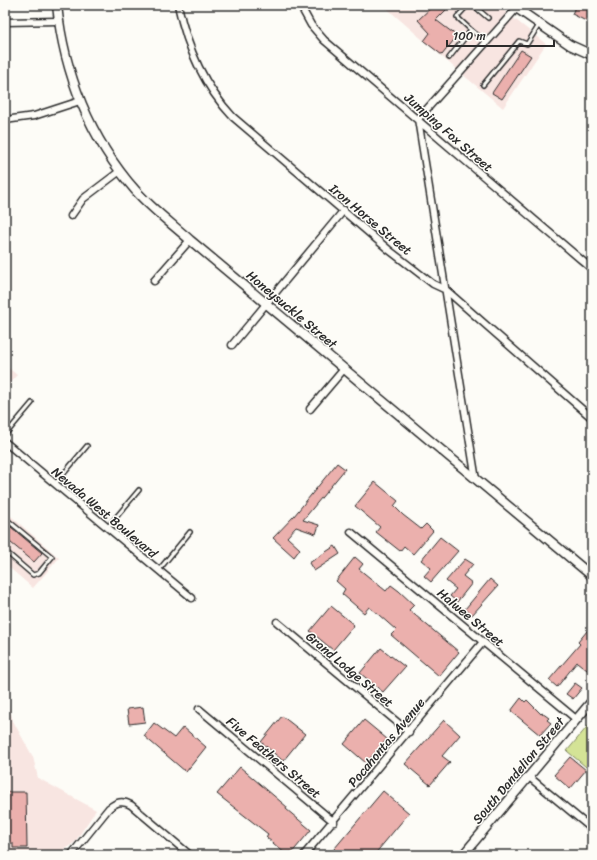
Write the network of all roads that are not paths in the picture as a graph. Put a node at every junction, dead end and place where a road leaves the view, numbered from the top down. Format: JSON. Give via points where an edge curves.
{"nodes":[{"id":1,"x":57,"y":5,"type":"edge"},
{"id":2,"x":178,"y":5,"type":"edge"},
{"id":3,"x":300,"y":5,"type":"edge"},
{"id":4,"x":468,"y":5,"type":"edge"},
{"id":5,"x":473,"y":5,"type":"edge"},
{"id":6,"x":516,"y":6,"type":"edge"},
{"id":7,"x":488,"y":18,"type":"dead end"},
{"id":8,"x":58,"y":21,"type":"junction"},
{"id":9,"x":5,"y":22,"type":"edge"},
{"id":10,"x":539,"y":25,"type":"junction"},
{"id":11,"x":471,"y":30,"type":"junction"},
{"id":12,"x":486,"y":42,"type":"junction"},
{"id":13,"x":592,"y":55,"type":"edge"},
{"id":14,"x":449,"y":58,"type":"dead end"},
{"id":15,"x":483,"y":85,"type":"dead end"},
{"id":16,"x":80,"y":100,"type":"junction"},
{"id":17,"x":418,"y":119,"type":"junction"},
{"id":18,"x":5,"y":120,"type":"edge"},
{"id":19,"x":120,"y":171,"type":"junction"},
{"id":20,"x":344,"y":210,"type":"junction"},
{"id":21,"x":71,"y":216,"type":"dead end"},
{"id":22,"x":190,"y":240,"type":"junction"},
{"id":23,"x":592,"y":269,"type":"edge"},
{"id":24,"x":154,"y":281,"type":"dead end"},
{"id":25,"x":446,"y":290,"type":"junction"},
{"id":26,"x":266,"y":303,"type":"junction"},
{"id":27,"x":232,"y":345,"type":"dead end"},
{"id":28,"x":344,"y":369,"type":"junction"},
{"id":29,"x":32,"y":404,"type":"dead end"},
{"id":30,"x":310,"y":409,"type":"dead end"},
{"id":31,"x":592,"y":418,"type":"edge"},
{"id":32,"x":5,"y":435,"type":"edge"},
{"id":33,"x":5,"y":442,"type":"edge"},
{"id":34,"x":87,"y":446,"type":"dead end"},
{"id":35,"x":476,"y":480,"type":"junction"},
{"id":36,"x":55,"y":484,"type":"junction"},
{"id":37,"x":139,"y":490,"type":"dead end"},
{"id":38,"x":5,"y":518,"type":"edge"},
{"id":39,"x":107,"y":528,"type":"junction"},
{"id":40,"x":190,"y":532,"type":"dead end"},
{"id":41,"x":351,"y":532,"type":"dead end"},
{"id":42,"x":5,"y":551,"type":"edge"},
{"id":43,"x":158,"y":570,"type":"junction"},
{"id":44,"x":592,"y":576,"type":"edge"},
{"id":45,"x":192,"y":598,"type":"dead end"},
{"id":46,"x":277,"y":622,"type":"dead end"},
{"id":47,"x":483,"y":642,"type":"junction"},
{"id":48,"x":592,"y":701,"type":"edge"},
{"id":49,"x":199,"y":709,"type":"dead end"},
{"id":50,"x":576,"y":720,"type":"junction"},
{"id":51,"x":409,"y":732,"type":"junction"},
{"id":52,"x":528,"y":776,"type":"junction"},
{"id":53,"x":334,"y":822,"type":"junction"},
{"id":54,"x":592,"y":829,"type":"edge"},
{"id":55,"x":464,"y":854,"type":"edge"},
{"id":56,"x":71,"y":855,"type":"edge"},
{"id":57,"x":190,"y":855,"type":"edge"},
{"id":58,"x":304,"y":855,"type":"edge"}],
"edges":[{"from":1,"to":8,"type":"street","name":"Honeysuckle Street"},
{"from":2,"to":20,"type":"street","name":"Iron Horse Street","via":[[193,57],[206,84],[220,104]]},
{"from":3,"to":17,"type":"street","name":"Jumping Fox Street","via":[[311,26],[324,40]]},
{"from":4,"to":11,"type":"lane","via":[[457,16]]},
{"from":5,"to":7,"type":"lane"},
{"from":6,"to":10,"type":"street"},
{"from":6,"to":12,"type":"street"},
{"from":8,"to":9,"type":"street"},
{"from":8,"to":16,"type":"street","name":"Honeysuckle Street","via":[[72,81]]},
{"from":10,"to":13,"type":"street","via":[[570,45]]},
{"from":10,"to":15,"type":"lane","via":[[526,44],[519,41]]},
{"from":11,"to":12,"type":"lane"},
{"from":11,"to":14,"type":"lane"},
{"from":12,"to":17,"type":"street"},
{"from":16,"to":18,"type":"street","via":[[34,116]]},
{"from":16,"to":19,"type":"street","name":"Honeysuckle Street","via":[[100,141]]},
{"from":17,"to":23,"type":"street","name":"Jumping Fox Street"},
{"from":17,"to":25,"type":"street"},
{"from":19,"to":21,"type":"street","via":[[84,199]]},
{"from":19,"to":22,"type":"street","name":"Honeysuckle Street","via":[[149,204]]},
{"from":20,"to":25,"type":"street","name":"Iron Horse Street","via":[[433,284]]},
{"from":20,"to":26,"type":"street"},
{"from":22,"to":24,"type":"street"},
{"from":22,"to":26,"type":"street","name":"Honeysuckle Street"},
{"from":25,"to":31,"type":"street","name":"Iron Horse Street"},
{"from":25,"to":35,"type":"street"},
{"from":26,"to":27,"type":"street"},
{"from":26,"to":28,"type":"street","name":"Honeysuckle Street"},
{"from":28,"to":30,"type":"street"},
{"from":28,"to":35,"type":"street","name":"Honeysuckle Street"},
{"from":29,"to":32,"type":"lane"},
{"from":33,"to":36,"type":"street","name":"Nevada West Boulevard"},
{"from":34,"to":36,"type":"lane"},
{"from":35,"to":44,"type":"street","name":"Honeysuckle Street"},
{"from":36,"to":39,"type":"street","name":"Nevada West Boulevard"},
{"from":37,"to":39,"type":"lane"},
{"from":38,"to":42,"type":"lane","via":[[52,557],[39,573],[33,575]]},
{"from":39,"to":43,"type":"street","name":"Nevada West Boulevard"},
{"from":40,"to":43,"type":"lane"},
{"from":41,"to":47,"type":"street","name":"Halwee Street"},
{"from":43,"to":45,"type":"street","name":"Nevada West Boulevard"},
{"from":46,"to":51,"type":"street","name":"Grand Lodge Street"},
{"from":47,"to":50,"type":"street","name":"Halwee Street"},
{"from":47,"to":51,"type":"street","name":"Pocahontas Avenue"},
{"from":48,"to":50,"type":"street","name":"South Dandelion Street"},
{"from":49,"to":53,"type":"street","name":"Five Feathers Street"},
{"from":50,"to":52,"type":"street","name":"South Dandelion Street"},
{"from":51,"to":53,"type":"street","name":"Pocahontas Avenue"},
{"from":52,"to":54,"type":"street"},
{"from":52,"to":55,"type":"street","name":"South Dandelion Street"},
{"from":53,"to":58,"type":"street","name":"Pocahontas Avenue"},
{"from":56,"to":57,"type":"street","via":[[109,808],[121,802],[132,805]]}]}
